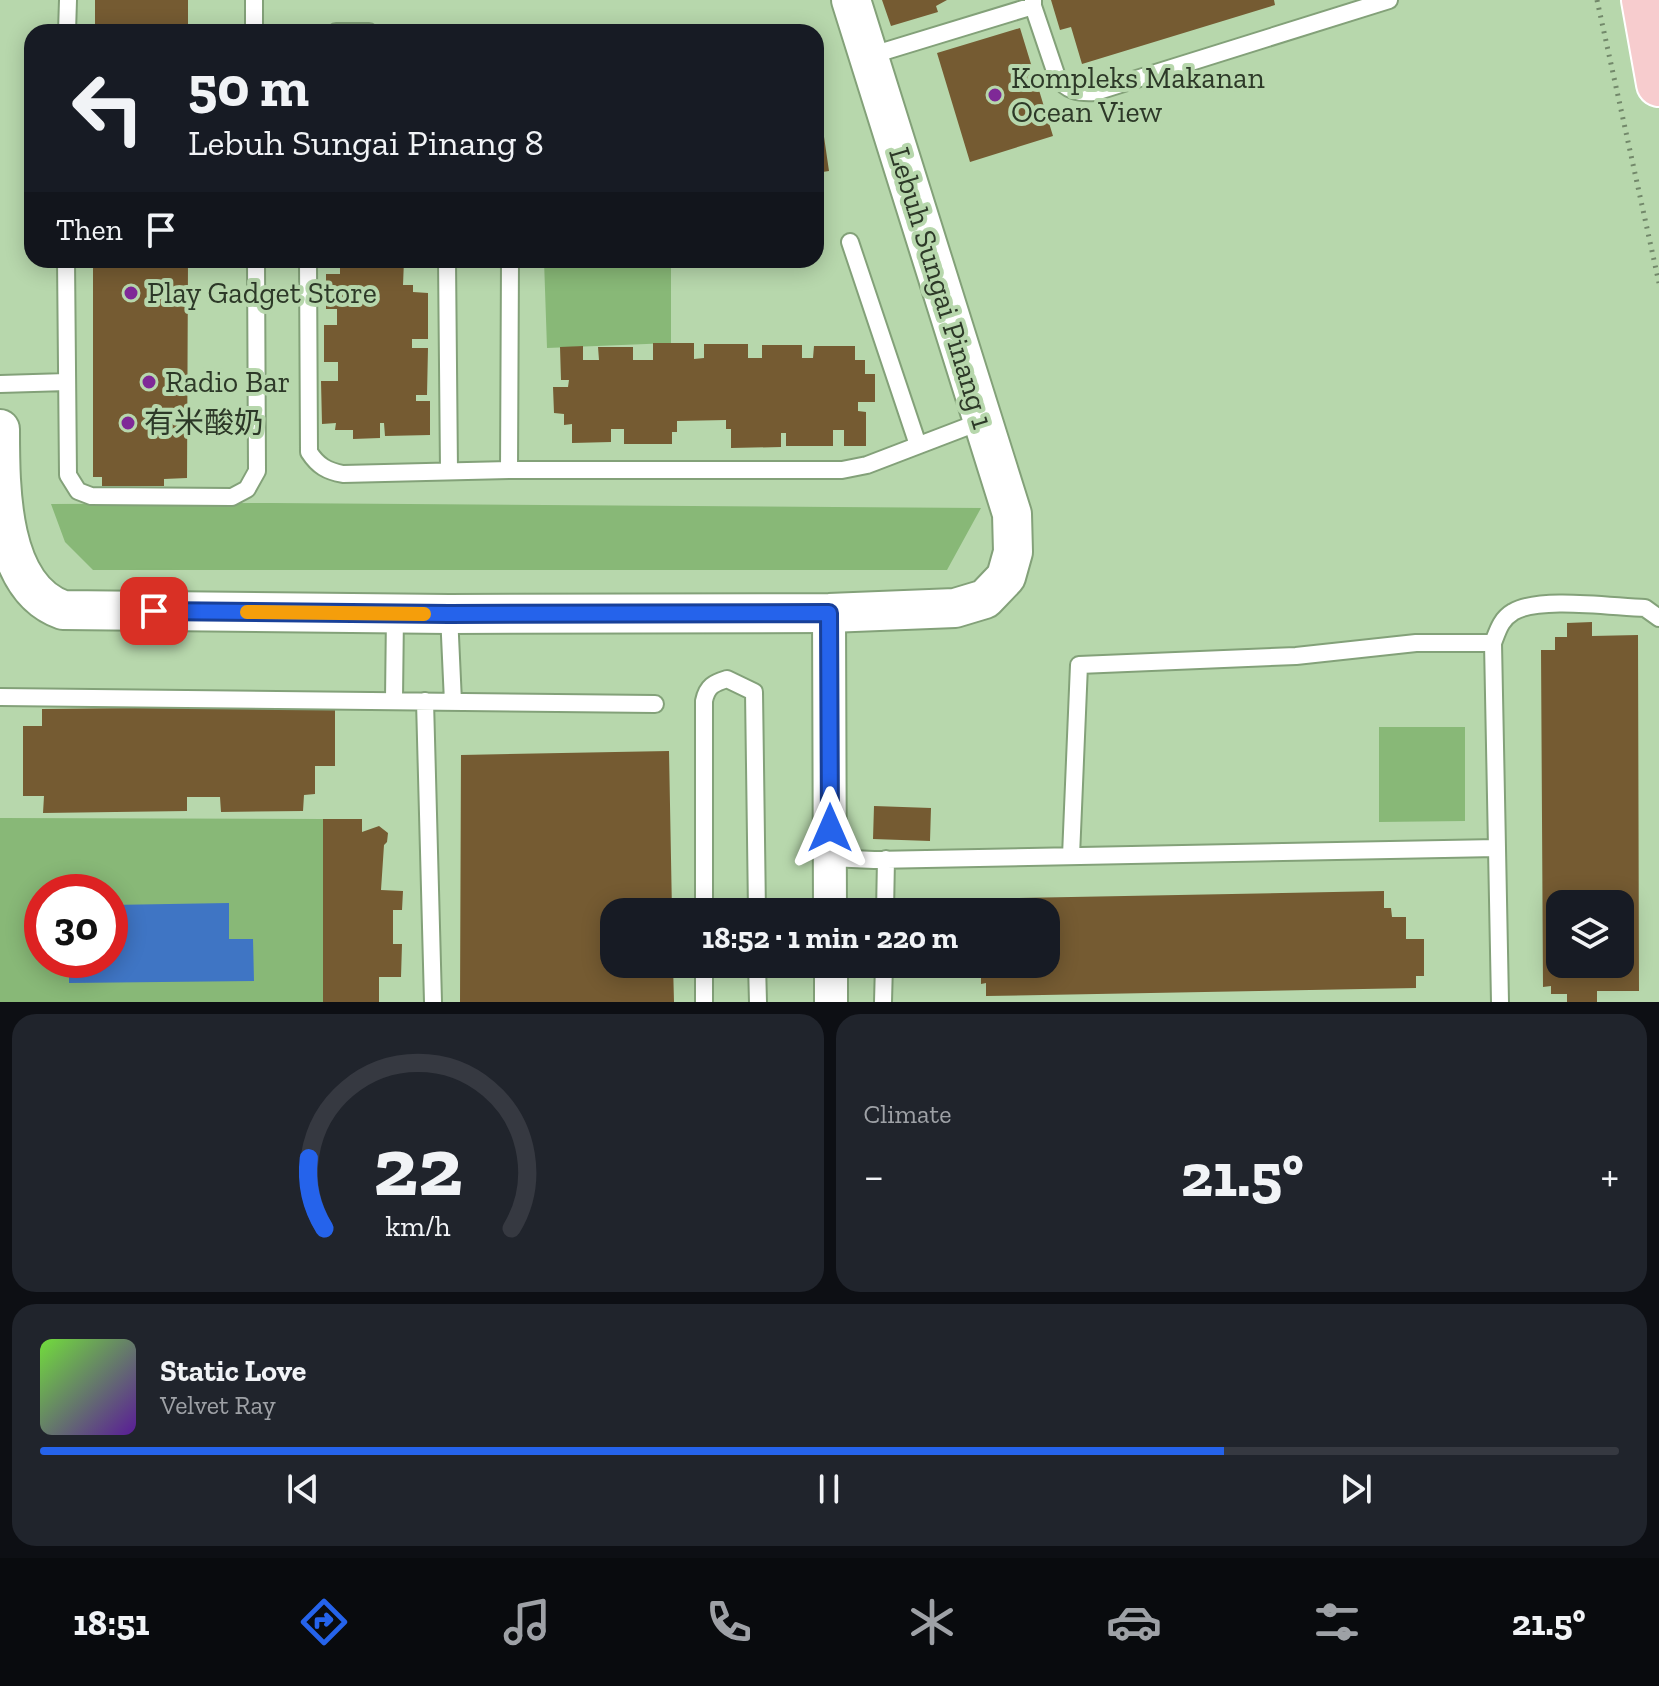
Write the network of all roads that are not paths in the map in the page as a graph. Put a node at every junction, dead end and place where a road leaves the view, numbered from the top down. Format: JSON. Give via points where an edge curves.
{"nodes":[{"id":1,"x":68,"y":0,"type":"edge"},
{"id":2,"x":254,"y":0,"type":"edge"},
{"id":3,"x":851,"y":0,"type":"edge"},
{"id":4,"x":1389,"y":0,"type":"edge"},
{"id":5,"x":1644,"y":0,"type":"edge"},
{"id":6,"x":1033,"y":3,"type":"edge"},
{"id":7,"x":67,"y":24,"type":"edge"},
{"id":8,"x":254,"y":24,"type":"edge"},
{"id":9,"x":869,"y":56,"type":"junction"},
{"id":10,"x":1659,"y":84,"type":"edge"},
{"id":11,"x":850,"y":242,"type":"dead end"},
{"id":12,"x":66,"y":268,"type":"edge"},
{"id":13,"x":256,"y":268,"type":"edge"},
{"id":14,"x":308,"y":268,"type":"edge"},
{"id":15,"x":447,"y":268,"type":"edge"},
{"id":16,"x":510,"y":268,"type":"edge"},
{"id":17,"x":67,"y":382,"type":"junction"},
{"id":18,"x":0,"y":384,"type":"edge"},
{"id":19,"x":983,"y":421,"type":"junction"},
{"id":20,"x":0,"y":429,"type":"edge"},
{"id":21,"x":918,"y":445,"type":"junction"},
{"id":22,"x":509,"y":470,"type":"junction"},
{"id":23,"x":449,"y":471,"type":"junction"},
{"id":24,"x":829,"y":613,"type":"junction"},
{"id":25,"x":395,"y":614,"type":"junction"},
{"id":26,"x":449,"y":614,"type":"junction"},
{"id":27,"x":1659,"y":618,"type":"edge"},
{"id":28,"x":1493,"y":643,"type":"junction"},
{"id":29,"x":0,"y":697,"type":"edge"},
{"id":30,"x":394,"y":699,"type":"junction"},
{"id":31,"x":425,"y":701,"type":"junction"},
{"id":32,"x":453,"y":702,"type":"junction"},
{"id":33,"x":655,"y":704,"type":"dead end"},
{"id":34,"x":1497,"y":848,"type":"junction"},
{"id":35,"x":1071,"y":856,"type":"junction"},
{"id":36,"x":830,"y":858,"type":"junction"},
{"id":37,"x":886,"y":859,"type":"junction"},
{"id":38,"x":704,"y":898,"type":"edge"},
{"id":39,"x":757,"y":898,"type":"edge"},
{"id":40,"x":830,"y":898,"type":"edge"},
{"id":41,"x":885,"y":898,"type":"edge"},
{"id":42,"x":704,"y":978,"type":"edge"},
{"id":43,"x":757,"y":978,"type":"edge"},
{"id":44,"x":831,"y":978,"type":"edge"},
{"id":45,"x":884,"y":978,"type":"edge"},
{"id":46,"x":433,"y":1002,"type":"edge"},
{"id":47,"x":704,"y":1002,"type":"edge"},
{"id":48,"x":758,"y":1002,"type":"edge"},
{"id":49,"x":831,"y":1002,"type":"edge"},
{"id":50,"x":883,"y":1002,"type":"edge"},
{"id":51,"x":1500,"y":1002,"type":"edge"}],
"edges":[{"from":1,"to":7,"type":"lane"},
{"from":2,"to":8,"type":"lane"},
{"from":3,"to":9,"type":"street","name":"Lebuh Sungai Pinang 1"},
{"from":4,"to":6,"type":"lane","via":[[1085,93],[1064,86],[1057,77]]},
{"from":5,"to":10,"type":"highway"},
{"from":6,"to":9,"type":"lane"},
{"from":9,"to":19,"type":"street","name":"Lebuh Sungai Pinang 1"},
{"from":11,"to":21,"type":"lane"},
{"from":12,"to":17,"type":"lane"},
{"from":13,"to":17,"type":"lane","via":[[257,471],[247,489],[232,497],[91,496],[78,491],[68,475]]},
{"from":14,"to":23,"type":"lane","via":[[309,452],[316,463],[343,474]]},
{"from":15,"to":23,"type":"lane"},
{"from":16,"to":22,"type":"lane"},
{"from":17,"to":18,"type":"lane"},
{"from":19,"to":21,"type":"lane"},
{"from":19,"to":24,"type":"street","name":"Lebuh Sungai Pinang 1","via":[[1012,514],[1013,552],[1006,577],[985,599],[955,608]]},
{"from":20,"to":25,"type":"street","via":[[0,510],[7,544],[14,568],[37,598],[63,610]]},
{"from":21,"to":22,"type":"lane","via":[[842,470]]},
{"from":22,"to":23,"type":"lane"},
{"from":24,"to":26,"type":"street"},
{"from":24,"to":36,"type":"street"},
{"from":25,"to":26,"type":"street"},
{"from":25,"to":30,"type":"lane"},
{"from":26,"to":32,"type":"lane"},
{"from":27,"to":28,"type":"lane","via":[[1645,608],[1536,603],[1500,623]]},
{"from":28,"to":34,"type":"lane"},
{"from":28,"to":35,"type":"lane","via":[[1416,643],[1296,656],[1079,665]]},
{"from":29,"to":30,"type":"lane"},
{"from":30,"to":31,"type":"lane"},
{"from":31,"to":32,"type":"lane"},
{"from":31,"to":46,"type":"lane"},
{"from":32,"to":33,"type":"lane"},
{"from":34,"to":35,"type":"lane"},
{"from":34,"to":51,"type":"lane"},
{"from":35,"to":37,"type":"lane"},
{"from":36,"to":37,"type":"lane"},
{"from":36,"to":40,"type":"street"},
{"from":37,"to":41,"type":"lane"},
{"from":38,"to":39,"type":"lane","via":[[704,701],[714,683],[727,679],[754,692]]},
{"from":42,"to":47,"type":"lane"},
{"from":43,"to":48,"type":"lane"},
{"from":44,"to":49,"type":"street"},
{"from":45,"to":50,"type":"lane"}]}
